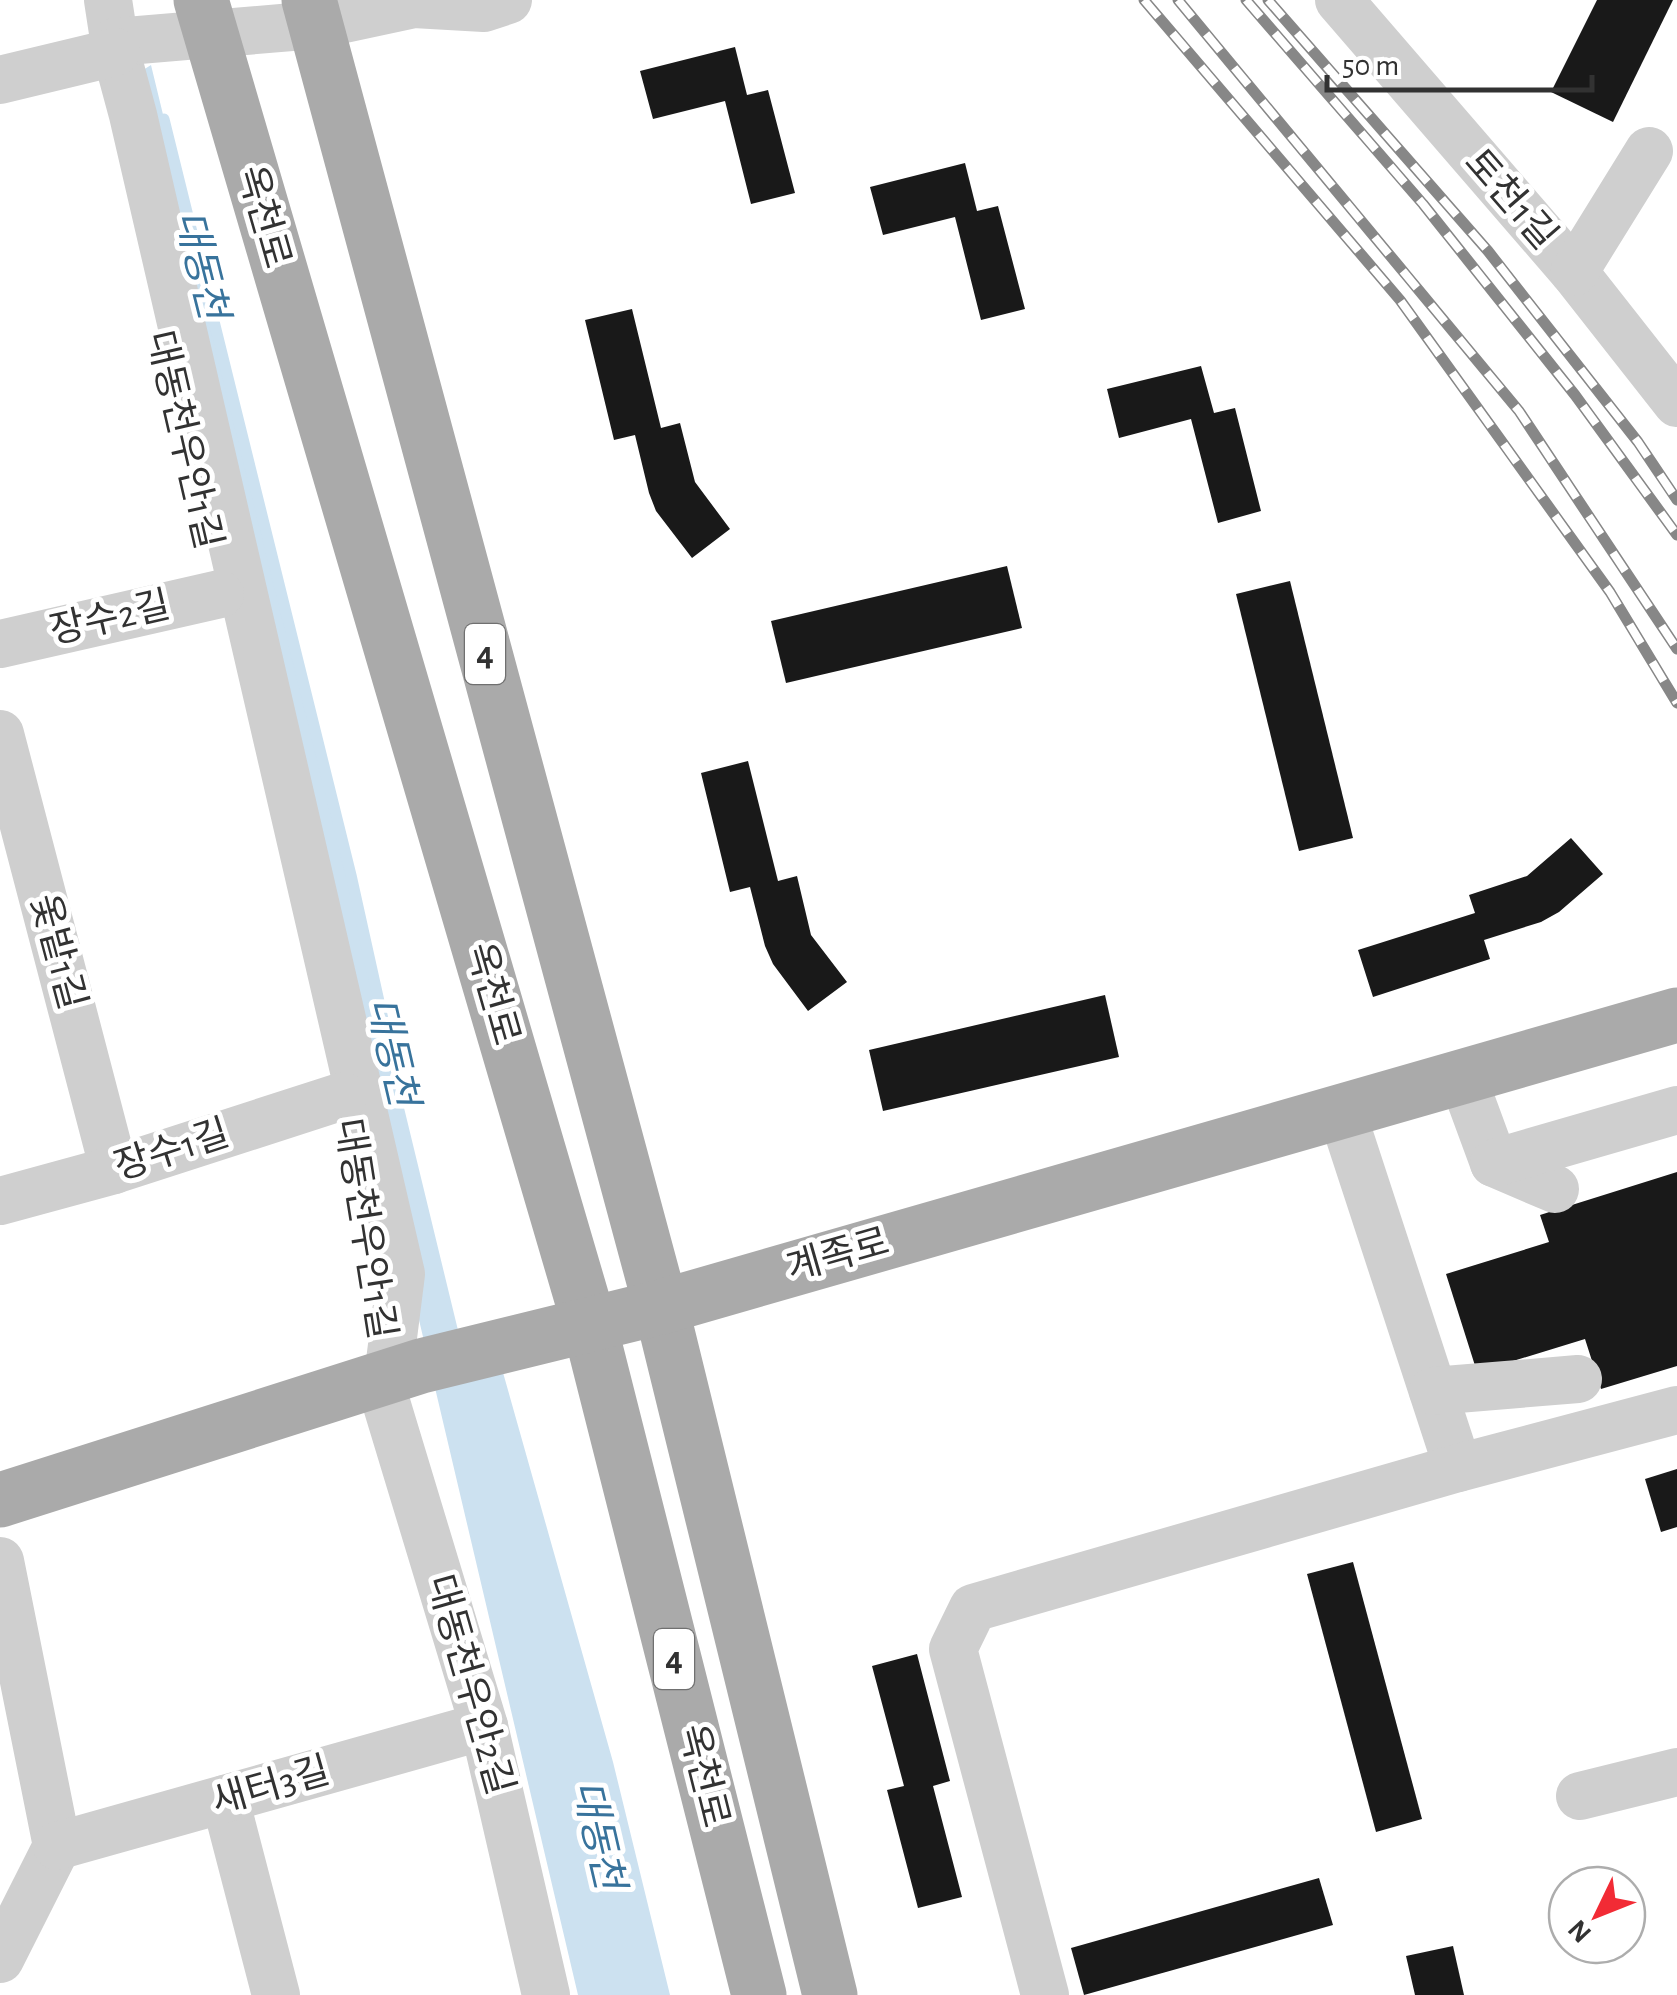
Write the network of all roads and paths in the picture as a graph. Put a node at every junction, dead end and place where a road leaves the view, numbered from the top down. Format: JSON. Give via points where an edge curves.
{"nodes":[{"id":1,"x":508,"y":0,"type":"edge"},
{"id":2,"x":1339,"y":0,"type":"edge"},
{"id":3,"x":417,"y":2,"type":"edge"},
{"id":4,"x":313,"y":13,"type":"edge"},
{"id":5,"x":205,"y":17,"type":"edge"},
{"id":6,"x":113,"y":32,"type":"edge"},
{"id":7,"x":0,"y":80,"type":"edge"},
{"id":8,"x":1648,"y":151,"type":"dead end"},
{"id":9,"x":1574,"y":272,"type":"junction"},
{"id":10,"x":1677,"y":403,"type":"edge"},
{"id":11,"x":220,"y":594,"type":"junction"},
{"id":12,"x":0,"y":644,"type":"edge"},
{"id":13,"x":0,"y":734,"type":"edge"},
{"id":14,"x":1677,"y":1015,"type":"edge"},
{"id":15,"x":1462,"y":1076,"type":"junction"},
{"id":16,"x":343,"y":1096,"type":"junction"},
{"id":17,"x":1341,"y":1110,"type":"junction"},
{"id":18,"x":1677,"y":1110,"type":"edge"},
{"id":19,"x":1494,"y":1163,"type":"junction"},
{"id":20,"x":114,"y":1170,"type":"junction"},
{"id":21,"x":1555,"y":1189,"type":"dead end"},
{"id":22,"x":0,"y":1201,"type":"edge"},
{"id":23,"x":660,"y":1307,"type":"junction"},
{"id":24,"x":588,"y":1324,"type":"junction"},
{"id":25,"x":396,"y":1374,"type":"junction"},
{"id":26,"x":1578,"y":1378,"type":"dead end"},
{"id":27,"x":1433,"y":1391,"type":"junction"},
{"id":28,"x":1677,"y":1410,"type":"edge"},
{"id":29,"x":1458,"y":1468,"type":"junction"},
{"id":30,"x":0,"y":1500,"type":"edge"},
{"id":31,"x":0,"y":1561,"type":"edge"},
{"id":32,"x":484,"y":1726,"type":"junction"},
{"id":33,"x":1677,"y":1772,"type":"edge"},
{"id":34,"x":1580,"y":1796,"type":"dead end"},
{"id":35,"x":225,"y":1799,"type":"junction"},
{"id":36,"x":57,"y":1846,"type":"junction"},
{"id":37,"x":0,"y":1959,"type":"edge"},
{"id":38,"x":276,"y":1995,"type":"edge"},
{"id":39,"x":546,"y":1995,"type":"edge"},
{"id":40,"x":758,"y":1995,"type":"edge"},
{"id":41,"x":830,"y":1995,"type":"edge"},
{"id":42,"x":1045,"y":1995,"type":"edge"}],
"edges":[{"from":1,"to":3,"type":"street","via":[[484,8]]},
{"from":2,"to":9,"type":"street","name":"토천1길"},
{"from":3,"to":4,"type":"street"},
{"from":4,"to":5,"type":"street"},
{"from":4,"to":23,"type":"main road","number":"4"},
{"from":5,"to":6,"type":"street"},
{"from":5,"to":24,"type":"main road","name":"옥천로","number":"4"},
{"from":6,"to":7,"type":"street"},
{"from":6,"to":11,"type":"street","name":"대동천우안1길","via":[[106,119]]},
{"from":6,"to":25,"type":"street","name":"대동천우안1길","via":[[401,1274]]},
{"from":8,"to":9,"type":"street"},
{"from":9,"to":10,"type":"street","name":"토천1길"},
{"from":11,"to":12,"type":"street","name":"장수2길"},
{"from":11,"to":16,"type":"street","name":"대동천우안1길"},
{"from":13,"to":20,"type":"street","name":"옻밭1길"},
{"from":14,"to":15,"type":"main road","name":"계족로"},
{"from":15,"to":17,"type":"main road","name":"계족로"},
{"from":15,"to":19,"type":"street"},
{"from":16,"to":20,"type":"street","name":"장수1길"},
{"from":16,"to":25,"type":"street","name":"대동천우안1길"},
{"from":17,"to":23,"type":"main road","name":"계족로"},
{"from":17,"to":27,"type":"street"},
{"from":18,"to":19,"type":"street"},
{"from":19,"to":21,"type":"street"},
{"from":20,"to":22,"type":"street","name":"장수1길"},
{"from":23,"to":24,"type":"main road","name":"계족로"},
{"from":23,"to":41,"type":"main road"},
{"from":24,"to":25,"type":"main road","name":"계족로"},
{"from":24,"to":40,"type":"main road","name":"옥천로","number":"4"},
{"from":25,"to":30,"type":"main road","name":"계족로"},
{"from":25,"to":32,"type":"street","name":"대동천우안2길"},
{"from":26,"to":27,"type":"street"},
{"from":27,"to":29,"type":"street"},
{"from":28,"to":29,"type":"street"},
{"from":29,"to":42,"type":"street","via":[[973,1608],[953,1649]]},
{"from":31,"to":36,"type":"street"},
{"from":32,"to":35,"type":"street","name":"새터3길"},
{"from":32,"to":39,"type":"street","name":"대동천우안2길"},
{"from":33,"to":34,"type":"street"},
{"from":35,"to":36,"type":"street","name":"새터3길"},
{"from":35,"to":38,"type":"street"},
{"from":36,"to":37,"type":"street"}]}
